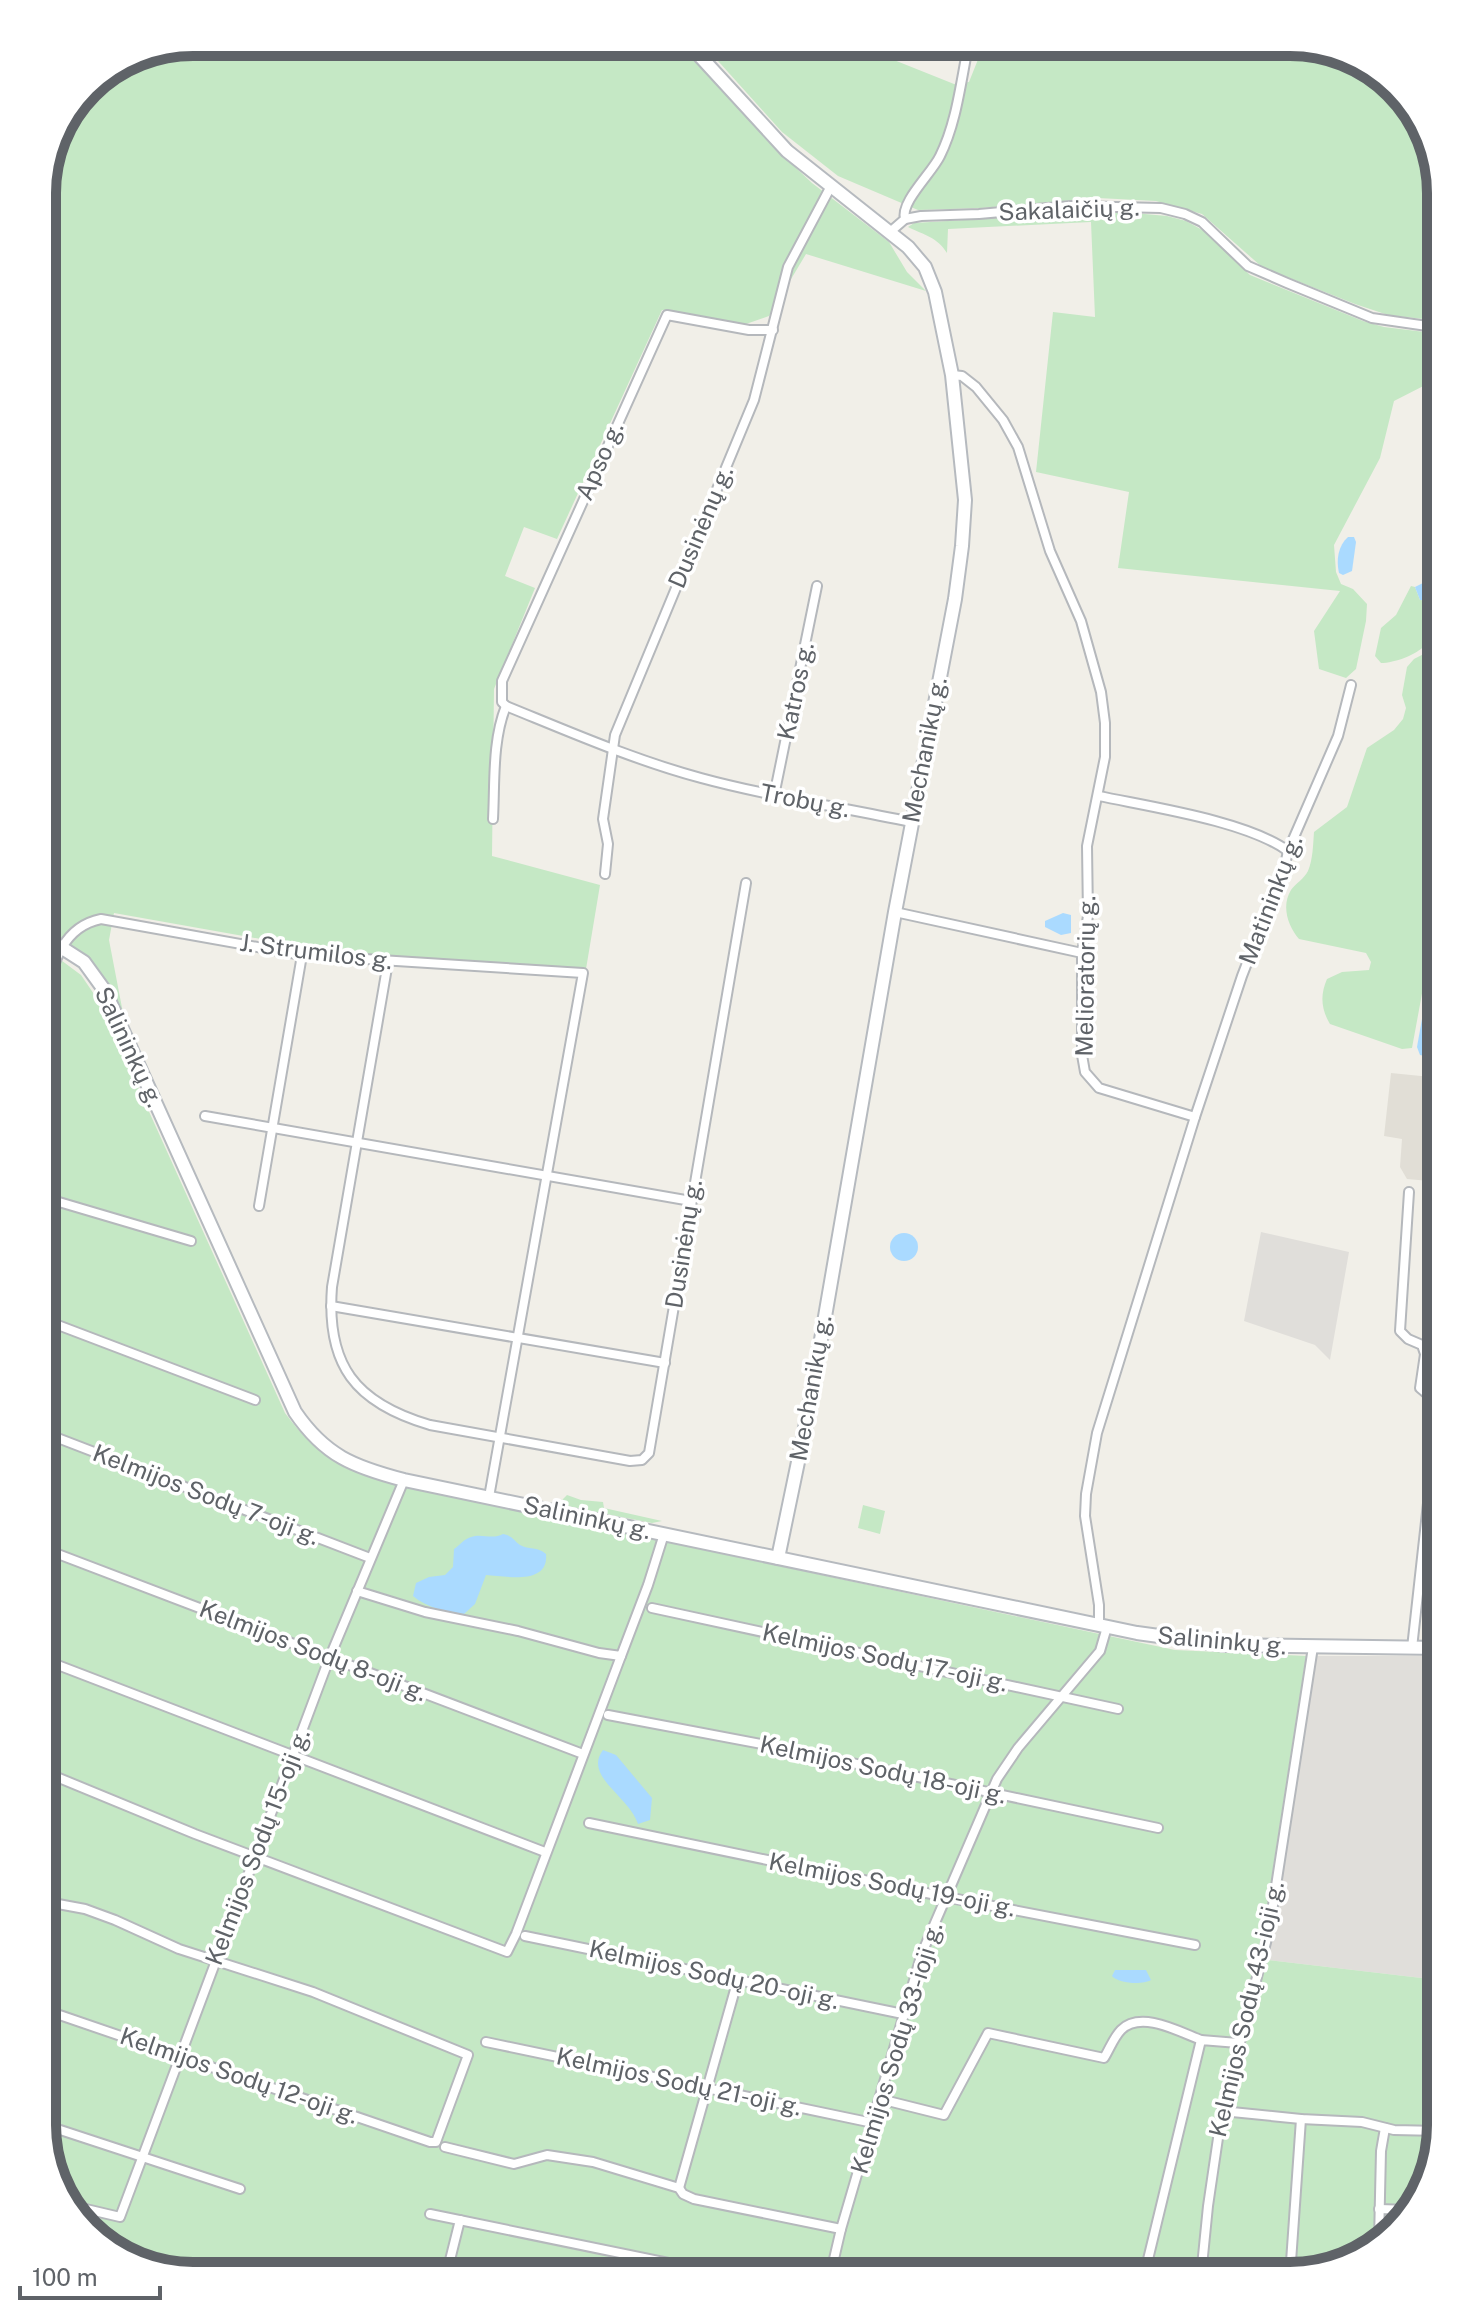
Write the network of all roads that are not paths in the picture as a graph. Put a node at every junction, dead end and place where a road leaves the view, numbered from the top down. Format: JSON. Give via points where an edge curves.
{"nodes":[{"id":1,"x":699,"y":56,"type":"edge"},
{"id":2,"x":966,"y":56,"type":"edge"},
{"id":3,"x":830,"y":188,"type":"junction"},
{"id":4,"x":905,"y":219,"type":"junction"},
{"id":5,"x":890,"y":232,"type":"junction"},
{"id":6,"x":1427,"y":326,"type":"edge"},
{"id":7,"x":773,"y":330,"type":"junction"},
{"id":8,"x":952,"y":375,"type":"junction"},
{"id":9,"x":817,"y":586,"type":"dead end"},
{"id":10,"x":1351,"y":685,"type":"dead end"},
{"id":11,"x":506,"y":706,"type":"junction"},
{"id":12,"x":613,"y":750,"type":"junction"},
{"id":13,"x":774,"y":796,"type":"junction"},
{"id":14,"x":1099,"y":796,"type":"junction"},
{"id":15,"x":493,"y":819,"type":"dead end"},
{"id":16,"x":911,"y":822,"type":"junction"},
{"id":17,"x":1288,"y":851,"type":"junction"},
{"id":18,"x":605,"y":874,"type":"dead end"},
{"id":19,"x":746,"y":883,"type":"dead end"},
{"id":20,"x":895,"y":912,"type":"junction"},
{"id":21,"x":56,"y":943,"type":"edge"},
{"id":22,"x":62,"y":947,"type":"junction"},
{"id":23,"x":1082,"y":953,"type":"junction"},
{"id":24,"x":302,"y":955,"type":"junction"},
{"id":25,"x":56,"y":960,"type":"edge"},
{"id":26,"x":388,"y":962,"type":"junction"},
{"id":27,"x":205,"y":1116,"type":"dead end"},
{"id":28,"x":1195,"y":1117,"type":"junction"},
{"id":29,"x":273,"y":1128,"type":"junction"},
{"id":30,"x":357,"y":1142,"type":"junction"},
{"id":31,"x":546,"y":1176,"type":"junction"},
{"id":32,"x":1409,"y":1192,"type":"dead end"},
{"id":33,"x":56,"y":1201,"type":"edge"},
{"id":34,"x":691,"y":1201,"type":"junction"},
{"id":35,"x":259,"y":1206,"type":"dead end"},
{"id":36,"x":191,"y":1241,"type":"dead end"},
{"id":37,"x":331,"y":1306,"type":"junction"},
{"id":38,"x":56,"y":1324,"type":"edge"},
{"id":39,"x":518,"y":1337,"type":"junction"},
{"id":40,"x":665,"y":1363,"type":"junction"},
{"id":41,"x":1427,"y":1394,"type":"edge"},
{"id":42,"x":255,"y":1400,"type":"dead end"},
{"id":43,"x":56,"y":1437,"type":"edge"},
{"id":44,"x":500,"y":1437,"type":"junction"},
{"id":45,"x":404,"y":1480,"type":"junction"},
{"id":46,"x":489,"y":1497,"type":"junction"},
{"id":47,"x":1427,"y":1517,"type":"edge"},
{"id":48,"x":664,"y":1534,"type":"junction"},
{"id":49,"x":56,"y":1553,"type":"edge"},
{"id":50,"x":370,"y":1558,"type":"junction"},
{"id":51,"x":778,"y":1558,"type":"junction"},
{"id":52,"x":357,"y":1591,"type":"junction"},
{"id":53,"x":652,"y":1608,"type":"dead end"},
{"id":54,"x":1103,"y":1626,"type":"junction"},
{"id":55,"x":1313,"y":1647,"type":"junction"},
{"id":56,"x":1412,"y":1648,"type":"junction"},
{"id":57,"x":1427,"y":1648,"type":"edge"},
{"id":58,"x":621,"y":1656,"type":"junction"},
{"id":59,"x":329,"y":1659,"type":"junction"},
{"id":60,"x":56,"y":1664,"type":"edge"},
{"id":61,"x":1062,"y":1696,"type":"junction"},
{"id":62,"x":1118,"y":1709,"type":"dead end"},
{"id":63,"x":608,"y":1715,"type":"dead end"},
{"id":64,"x":583,"y":1754,"type":"junction"},
{"id":65,"x":293,"y":1757,"type":"junction"},
{"id":66,"x":56,"y":1777,"type":"edge"},
{"id":67,"x":991,"y":1794,"type":"junction"},
{"id":68,"x":589,"y":1823,"type":"dead end"},
{"id":69,"x":1158,"y":1828,"type":"dead end"},
{"id":70,"x":545,"y":1852,"type":"junction"},
{"id":71,"x":254,"y":1856,"type":"junction"},
{"id":72,"x":946,"y":1897,"type":"junction"},
{"id":73,"x":56,"y":1904,"type":"edge"},
{"id":74,"x":525,"y":1936,"type":"dead end"},
{"id":75,"x":1195,"y":1945,"type":"dead end"},
{"id":76,"x":214,"y":1961,"type":"junction"},
{"id":77,"x":738,"y":1979,"type":"junction"},
{"id":78,"x":56,"y":2014,"type":"edge"},
{"id":79,"x":903,"y":2014,"type":"junction"},
{"id":80,"x":1201,"y":2040,"type":"junction"},
{"id":81,"x":486,"y":2042,"type":"dead end"},
{"id":82,"x":1238,"y":2043,"type":"junction"},
{"id":83,"x":180,"y":2054,"type":"junction"},
{"id":84,"x":708,"y":2088,"type":"junction"},
{"id":85,"x":880,"y":2099,"type":"junction"},
{"id":86,"x":1222,"y":2111,"type":"junction"},
{"id":87,"x":1301,"y":2119,"type":"junction"},
{"id":88,"x":873,"y":2123,"type":"junction"},
{"id":89,"x":1385,"y":2128,"type":"junction"},
{"id":90,"x":56,"y":2129,"type":"edge"},
{"id":91,"x":1427,"y":2130,"type":"edge"},
{"id":92,"x":445,"y":2147,"type":"dead end"},
{"id":93,"x":142,"y":2157,"type":"junction"},
{"id":94,"x":679,"y":2188,"type":"junction"},
{"id":95,"x":240,"y":2189,"type":"dead end"},
{"id":96,"x":85,"y":2209,"type":"edge"},
{"id":97,"x":1379,"y":2209,"type":"junction"},
{"id":98,"x":1398,"y":2210,"type":"edge"},
{"id":99,"x":430,"y":2214,"type":"dead end"},
{"id":100,"x":460,"y":2220,"type":"junction"},
{"id":101,"x":1379,"y":2228,"type":"edge"},
{"id":102,"x":841,"y":2229,"type":"junction"},
{"id":103,"x":450,"y":2262,"type":"edge"},
{"id":104,"x":669,"y":2262,"type":"edge"},
{"id":105,"x":833,"y":2262,"type":"edge"},
{"id":106,"x":1147,"y":2262,"type":"edge"},
{"id":107,"x":1202,"y":2262,"type":"edge"},
{"id":108,"x":1291,"y":2262,"type":"edge"}],
"edges":[{"from":1,"to":3,"type":"main road","name":"Mechanikų g.","via":[[762,127]]},
{"from":2,"to":4,"type":"street","via":[[940,157],[904,207]]},
{"from":3,"to":5,"type":"main road","name":"Mechanikų g."},
{"from":3,"to":7,"type":"street","name":"Dusinėnų g.","via":[[788,267]]},
{"from":4,"to":5,"type":"street"},
{"from":4,"to":6,"type":"street","name":"Sakalaičių g.","via":[[1099,204],[1161,208],[1202,222],[1248,266],[1372,318]]},
{"from":5,"to":8,"type":"main road","name":"Mechanikų g.","via":[[931,278]]},
{"from":7,"to":11,"type":"street","name":"Apso g.","via":[[667,315],[502,681]]},
{"from":7,"to":12,"type":"street","name":"Dusinėnų g.","via":[[754,400]]},
{"from":8,"to":14,"type":"street","name":"Melioratorių g.","via":[[976,387],[1011,432],[1050,551],[1081,621],[1105,723]]},
{"from":8,"to":16,"type":"main road","name":"Mechanikų g.","via":[[965,500],[962,546]]},
{"from":9,"to":13,"type":"street","name":"Katros g."},
{"from":10,"to":17,"type":"street","name":"Matininkų g.","via":[[1338,736]]},
{"from":11,"to":12,"type":"street"},
{"from":11,"to":15,"type":"street","name":"Apso g.","via":[[496,755]]},
{"from":12,"to":13,"type":"street","name":"Trobų g."},
{"from":12,"to":18,"type":"street","name":"Dusinėnų g.","via":[[603,819],[608,844]]},
{"from":13,"to":16,"type":"street","name":"Trobų g."},
{"from":14,"to":17,"type":"street","via":[[1263,835]]},
{"from":14,"to":23,"type":"street","name":"Melioratorių g.","via":[[1087,846],[1088,916]]},
{"from":16,"to":20,"type":"main road","name":"Mechanikų g."},
{"from":17,"to":28,"type":"street","name":"Matininkų g."},
{"from":19,"to":34,"type":"street","name":"Dusinėnų g."},
{"from":20,"to":23,"type":"street"},
{"from":20,"to":51,"type":"main road","name":"Mechanikų g."},
{"from":21,"to":22,"type":"main road","name":"Salininkų g."},
{"from":22,"to":24,"type":"street","name":"J. Strumilos g.","via":[[74,930],[101,919]]},
{"from":22,"to":25,"type":"street"},
{"from":22,"to":45,"type":"main road","name":"Salininkų g.","via":[[84,962],[105,991],[295,1412],[317,1440],[343,1460]]},
{"from":23,"to":28,"type":"street","name":"Melioratorių g.","via":[[1082,1055],[1091,1081],[1113,1093]]},
{"from":24,"to":26,"type":"street","name":"J. Strumilos g."},
{"from":24,"to":29,"type":"street"},
{"from":26,"to":30,"type":"street","name":"Dusinėnų g."},
{"from":26,"to":31,"type":"street","name":"J. Strumilos g.","via":[[583,973]]},
{"from":27,"to":29,"type":"street"},
{"from":28,"to":54,"type":"street","via":[[1097,1433],[1085,1516]]},
{"from":29,"to":30,"type":"street"},
{"from":29,"to":35,"type":"street"},
{"from":30,"to":31,"type":"street"},
{"from":30,"to":37,"type":"street","name":"Dusinėnų g."},
{"from":31,"to":34,"type":"street"},
{"from":31,"to":39,"type":"street"},
{"from":32,"to":41,"type":"street","via":[[1400,1331],[1422,1345],[1420,1388]]},
{"from":33,"to":36,"type":"street"},
{"from":34,"to":40,"type":"street","name":"Dusinėnų g."},
{"from":37,"to":39,"type":"street"},
{"from":37,"to":44,"type":"street","name":"Dusinėnų g.","via":[[331,1332],[341,1362],[366,1394],[408,1418]]},
{"from":38,"to":42,"type":"street"},
{"from":39,"to":40,"type":"street"},
{"from":39,"to":44,"type":"street"},
{"from":40,"to":44,"type":"street","name":"Dusinėnų g.","via":[[649,1453],[642,1460]]},
{"from":43,"to":50,"type":"street","name":"Kelmijos Sodų 7-oji g."},
{"from":44,"to":46,"type":"street"},
{"from":45,"to":46,"type":"main road","name":"Salininkų g."},
{"from":45,"to":50,"type":"street","name":"Kelmijos Sodų 15-oji g."},
{"from":46,"to":48,"type":"main road","name":"Salininkų g."},
{"from":47,"to":56,"type":"street"},
{"from":48,"to":51,"type":"main road","name":"Salininkų g."},
{"from":48,"to":58,"type":"street"},
{"from":49,"to":59,"type":"street","name":"Kelmijos Sodų 8-oji g."},
{"from":50,"to":52,"type":"street","name":"Kelmijos Sodų 15-oji g."},
{"from":51,"to":54,"type":"main road","name":"Salininkų g."},
{"from":52,"to":58,"type":"street","via":[[425,1612]]},
{"from":52,"to":59,"type":"street","name":"Kelmijos Sodų 15-oji g."},
{"from":53,"to":61,"type":"street","name":"Kelmijos Sodų 17-oji g."},
{"from":54,"to":55,"type":"main road","name":"Salininkų g.","via":[[1198,1642]]},
{"from":54,"to":61,"type":"street","name":"Kelmijos Sodų 33-ioji g.","via":[[1100,1651]]},
{"from":55,"to":56,"type":"main road","name":"Salininkų g."},
{"from":55,"to":82,"type":"street","name":"Kelmijos Sodų 43-ioji g.","via":[[1269,1931]]},
{"from":56,"to":57,"type":"main road","name":"Salininkų g."},
{"from":58,"to":64,"type":"street"},
{"from":59,"to":64,"type":"street","name":"Kelmijos Sodų 8-oji g."},
{"from":59,"to":65,"type":"street","name":"Kelmijos Sodų 15-oji g."},
{"from":60,"to":65,"type":"street"},
{"from":61,"to":62,"type":"street","name":"Kelmijos Sodų 17-oji g."},
{"from":61,"to":67,"type":"street","name":"Kelmijos Sodų 33-ioji g.","via":[[1005,1765]]},
{"from":63,"to":67,"type":"street","name":"Kelmijos Sodų 18-oji g."},
{"from":64,"to":70,"type":"street"},
{"from":65,"to":70,"type":"street"},
{"from":65,"to":71,"type":"street","name":"Kelmijos Sodų 15-oji g."},
{"from":66,"to":71,"type":"street"},
{"from":67,"to":69,"type":"street","name":"Kelmijos Sodų 18-oji g."},
{"from":67,"to":72,"type":"street","name":"Kelmijos Sodų 33-ioji g."},
{"from":68,"to":72,"type":"street","name":"Kelmijos Sodų 19-oji g."},
{"from":70,"to":71,"type":"street","via":[[507,1952]]},
{"from":71,"to":76,"type":"street","name":"Kelmijos Sodų 15-oji g."},
{"from":72,"to":75,"type":"street","name":"Kelmijos Sodų 19-oji g."},
{"from":72,"to":79,"type":"street","name":"Kelmijos Sodų 33-ioji g."},
{"from":73,"to":76,"type":"street","via":[[85,1909]]},
{"from":74,"to":77,"type":"street","name":"Kelmijos Sodų 20-oji g."},
{"from":76,"to":83,"type":"street","name":"Kelmijos Sodų 15-oji g."},
{"from":76,"to":83,"type":"street","name":"Kelmijos Sodų 12-oji g.","via":[[313,1992],[468,2055],[436,2142],[430,2142]]},
{"from":77,"to":79,"type":"street","name":"Kelmijos Sodų 20-oji g."},
{"from":77,"to":84,"type":"street"},
{"from":78,"to":83,"type":"street","name":"Kelmijos Sodų 12-oji g."},
{"from":79,"to":85,"type":"street","name":"Kelmijos Sodų 33-ioji g."},
{"from":80,"to":82,"type":"street"},
{"from":80,"to":85,"type":"street","via":[[1136,2022],[1121,2029],[1104,2058],[988,2033],[944,2115]]},
{"from":80,"to":106,"type":"street"},
{"from":81,"to":84,"type":"street","name":"Kelmijos Sodų 21-oji g."},
{"from":82,"to":86,"type":"street","name":"Kelmijos Sodų 43-ioji g."},
{"from":83,"to":93,"type":"street","name":"Kelmijos Sodų 15-oji g."},
{"from":84,"to":88,"type":"street","name":"Kelmijos Sodų 21-oji g."},
{"from":84,"to":94,"type":"street"},
{"from":85,"to":88,"type":"street","name":"Kelmijos Sodų 33-ioji g."},
{"from":86,"to":87,"type":"street"},
{"from":86,"to":107,"type":"street","name":"Kelmijos Sodų 43-ioji g."},
{"from":87,"to":89,"type":"street"},
{"from":87,"to":108,"type":"street"},
{"from":88,"to":102,"type":"street","name":"Kelmijos Sodų 33-ioji g."},
{"from":89,"to":91,"type":"street"},
{"from":89,"to":97,"type":"street"},
{"from":90,"to":93,"type":"street"},
{"from":92,"to":94,"type":"street","via":[[514,2164],[547,2155],[593,2162]]},
{"from":93,"to":95,"type":"street"},
{"from":93,"to":96,"type":"street","name":"Kelmijos Sodų 15-oji g.","via":[[120,2217]]},
{"from":94,"to":102,"type":"street","via":[[694,2199]]},
{"from":97,"to":98,"type":"street"},
{"from":97,"to":101,"type":"street"},
{"from":99,"to":100,"type":"street"},
{"from":100,"to":103,"type":"street"},
{"from":100,"to":104,"type":"street"},
{"from":102,"to":105,"type":"street","name":"Kelmijos Sodų 33-ioji g."}]}
